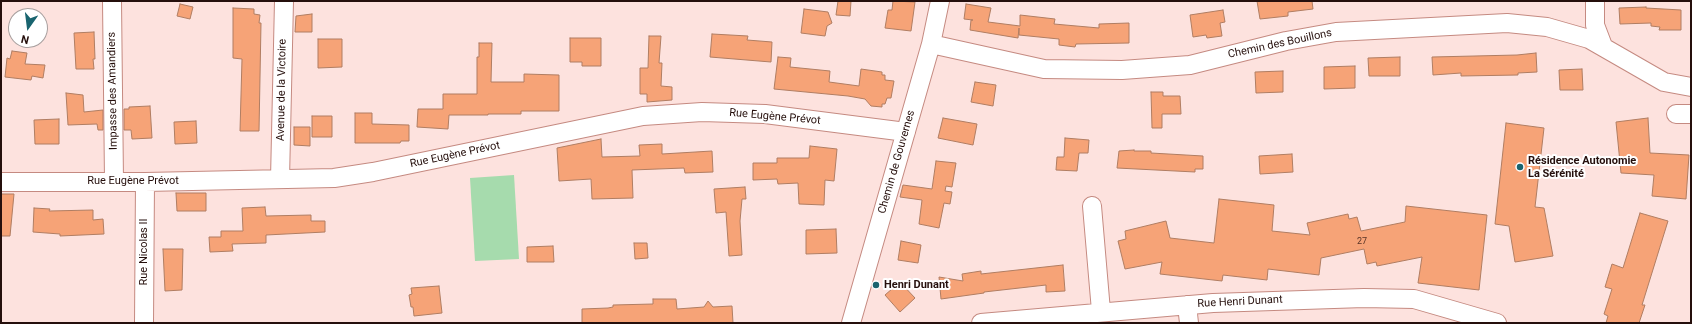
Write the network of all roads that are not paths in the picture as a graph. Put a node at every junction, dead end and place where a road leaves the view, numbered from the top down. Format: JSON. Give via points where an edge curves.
{"nodes":[{"id":1,"x":112,"y":1,"type":"edge"},
{"id":2,"x":284,"y":1,"type":"edge"},
{"id":3,"x":940,"y":1,"type":"edge"},
{"id":4,"x":1594,"y":1,"type":"edge"},
{"id":5,"x":931,"y":44,"type":"junction"},
{"id":6,"x":1603,"y":46,"type":"junction"},
{"id":7,"x":1691,"y":87,"type":"edge"},
{"id":8,"x":906,"y":132,"type":"junction"},
{"id":9,"x":280,"y":179,"type":"junction"},
{"id":10,"x":114,"y":181,"type":"junction"},
{"id":11,"x":1,"y":182,"type":"edge"},
{"id":12,"x":145,"y":182,"type":"junction"},
{"id":13,"x":1092,"y":206,"type":"dead end"},
{"id":14,"x":1187,"y":305,"type":"junction"},
{"id":15,"x":1101,"y":311,"type":"junction"},
{"id":16,"x":144,"y":323,"type":"edge"},
{"id":17,"x":851,"y":323,"type":"edge"},
{"id":18,"x":981,"y":323,"type":"edge"},
{"id":19,"x":1189,"y":323,"type":"edge"},
{"id":20,"x":1497,"y":323,"type":"edge"}],
"edges":[{"from":1,"to":10,"type":"street","name":"Impasse des Amandiers"},
{"from":2,"to":9,"type":"street","name":"Avenue de la Victoire"},
{"from":3,"to":5,"type":"street","name":"Chemin de Gouvernes"},
{"from":4,"to":6,"type":"street","via":[[1595,25]]},
{"from":5,"to":6,"type":"street","name":"Chemin des Bouillons","via":[[1044,69],[1122,70],[1190,65],[1286,41],[1336,32],[1507,23],[1547,27],[1589,39]]},
{"from":5,"to":8,"type":"street","name":"Chemin de Gouvernes"},
{"from":6,"to":7,"type":"street","name":"Chemin des Bouillons","via":[[1664,82]]},
{"from":8,"to":9,"type":"street","name":"Rue Eugène Prévot","via":[[765,114],[702,112],[643,116],[373,172],[334,178]]},
{"from":8,"to":17,"type":"street","name":"Chemin de Gouvernes"},
{"from":9,"to":12,"type":"street","name":"Rue Eugène Prévot"},
{"from":10,"to":11,"type":"street","name":"Rue Eugène Prévot"},
{"from":10,"to":12,"type":"street","name":"Rue Eugène Prévot"},
{"from":12,"to":16,"type":"street","name":"Rue Nicolas II"},
{"from":13,"to":15,"type":"street"},
{"from":14,"to":15,"type":"street","name":"Rue Henri Dunant"},
{"from":14,"to":19,"type":"street"},
{"from":14,"to":20,"type":"street","name":"Rue Henri Dunant","via":[[1364,298],[1414,299]]},
{"from":15,"to":18,"type":"street","name":"Rue Henri Dunant"}]}
